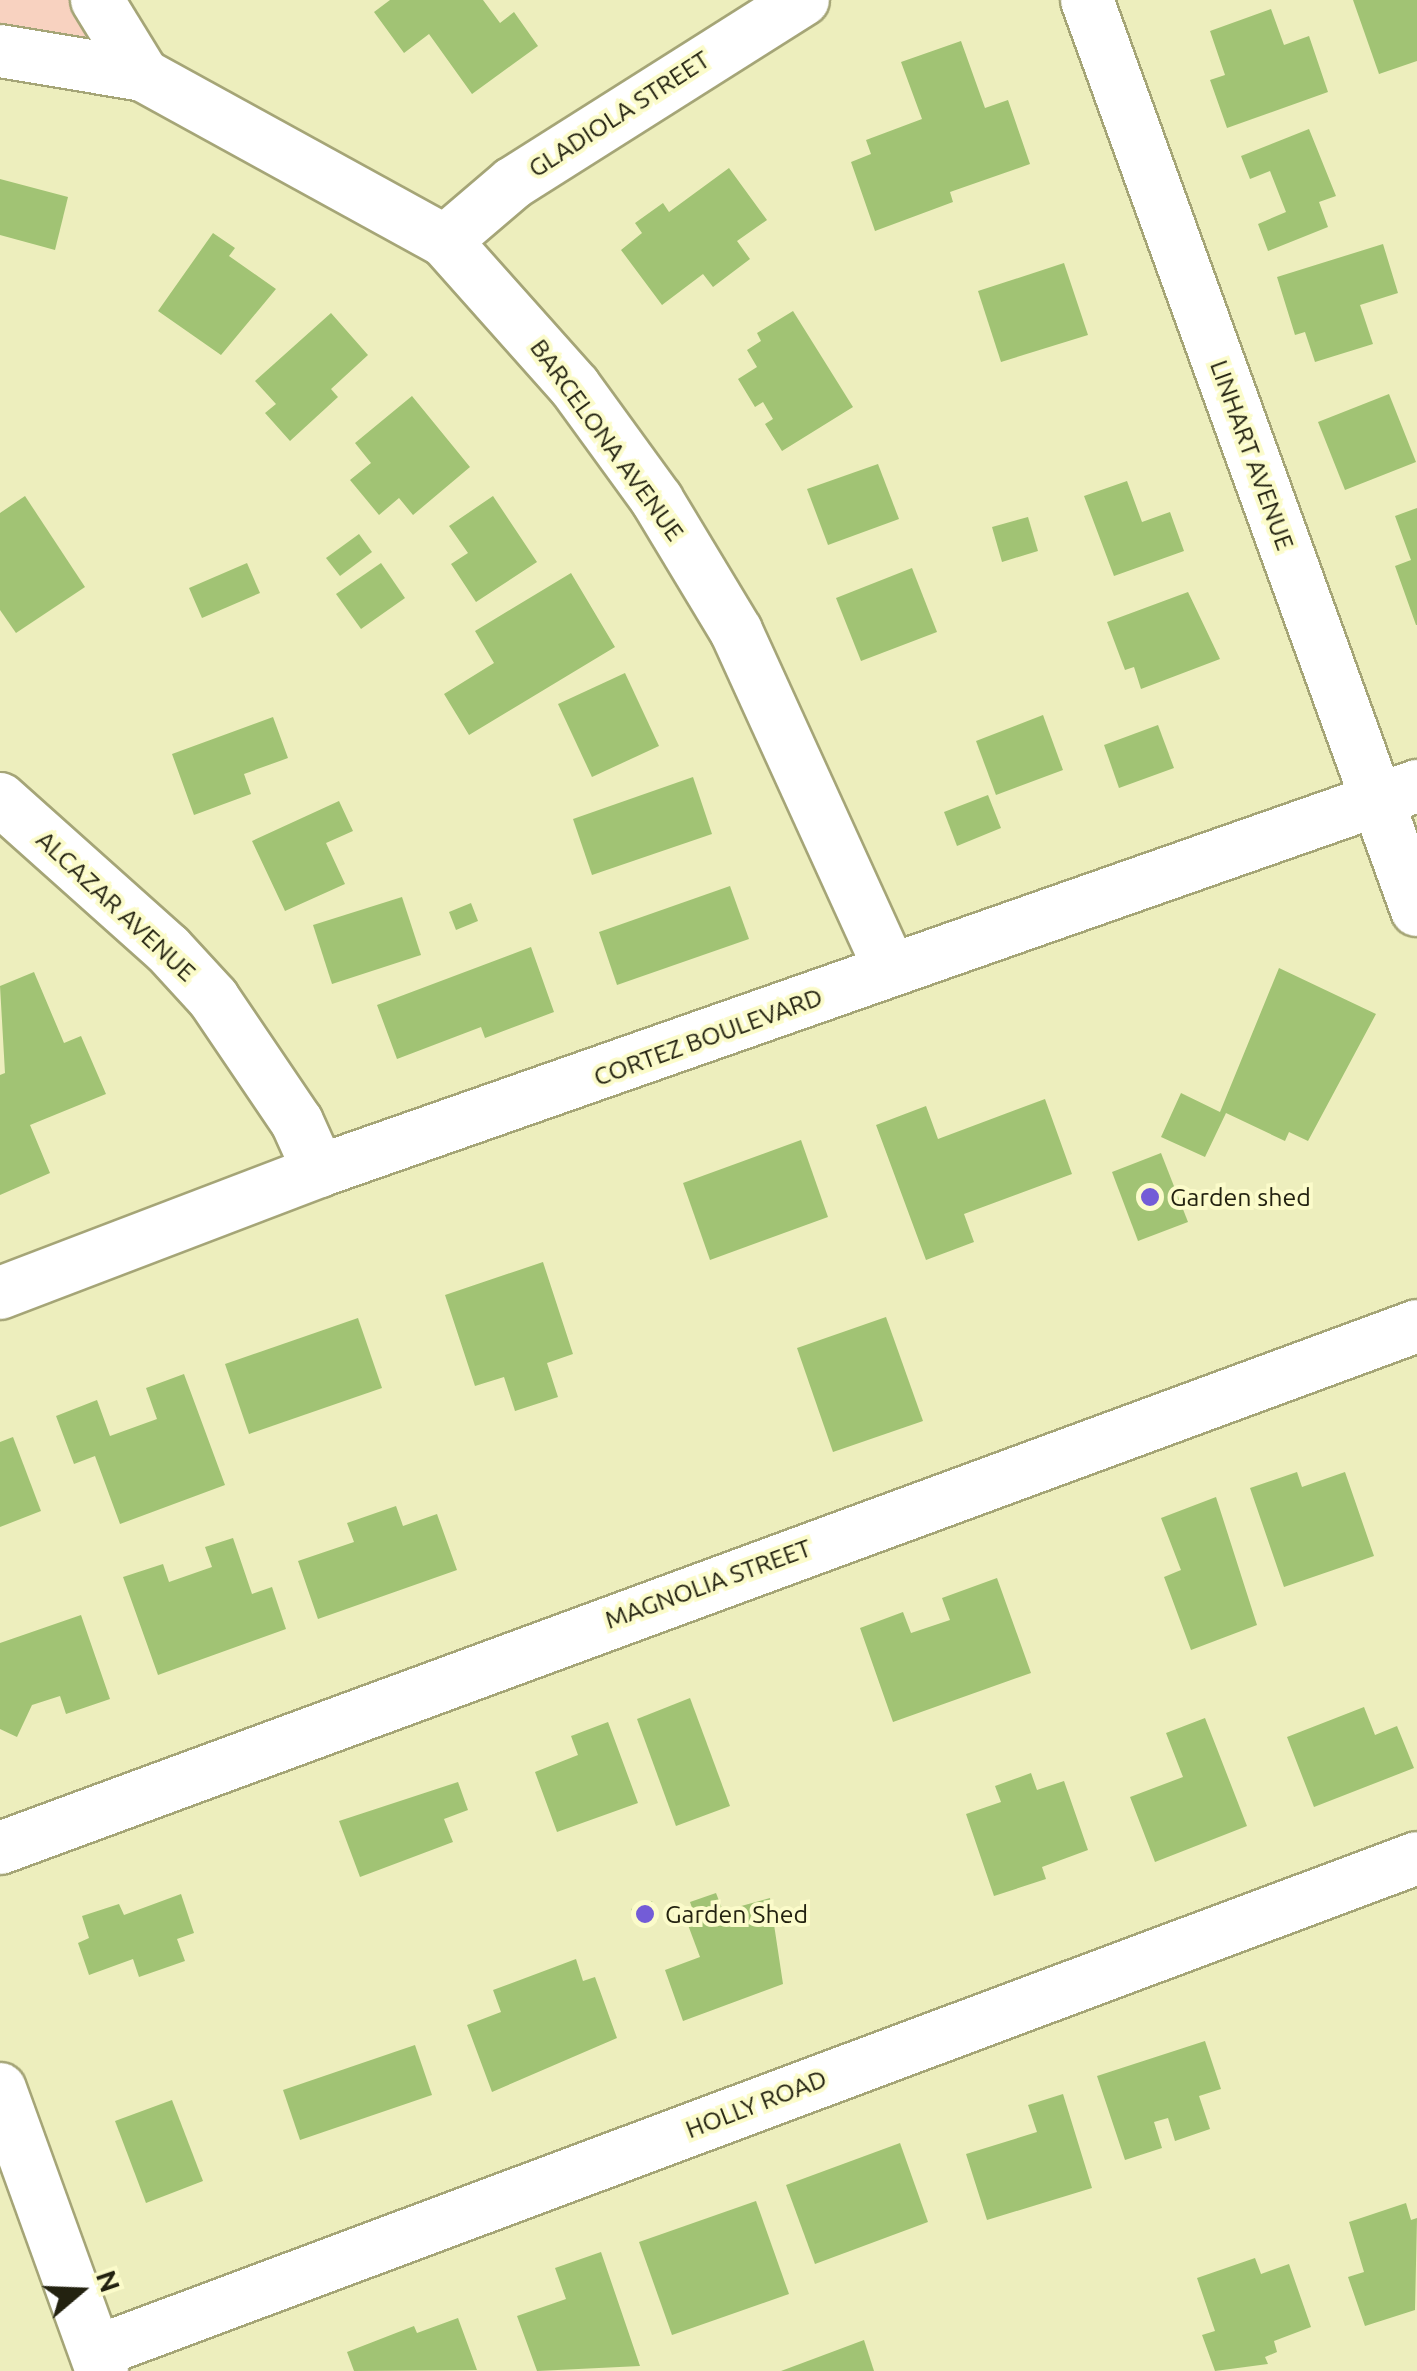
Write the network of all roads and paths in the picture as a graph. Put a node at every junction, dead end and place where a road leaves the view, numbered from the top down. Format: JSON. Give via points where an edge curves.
{"nodes":[{"id":1,"x":97,"y":0,"type":"edge"},
{"id":2,"x":803,"y":0,"type":"edge"},
{"id":3,"x":1086,"y":0,"type":"edge"},
{"id":4,"x":0,"y":51,"type":"edge"},
{"id":5,"x":142,"y":76,"type":"junction"},
{"id":6,"x":445,"y":241,"type":"junction"},
{"id":7,"x":1397,"y":793,"type":"edge"},
{"id":8,"x":0,"y":800,"type":"edge"},
{"id":9,"x":1417,"y":910,"type":"edge"},
{"id":10,"x":890,"y":969,"type":"junction"},
{"id":11,"x":319,"y":1171,"type":"junction"},
{"id":12,"x":0,"y":1293,"type":"edge"},
{"id":13,"x":1417,"y":1326,"type":"edge"},
{"id":14,"x":0,"y":1848,"type":"edge"},
{"id":15,"x":1417,"y":1858,"type":"edge"},
{"id":16,"x":0,"y":2089,"type":"edge"},
{"id":17,"x":99,"y":2362,"type":"edge"}],
"edges":[{"from":1,"to":5,"type":"street"},
{"from":2,"to":6,"type":"street","name":"GLADIOLA STREET","via":[[513,183]]},
{"from":3,"to":7,"type":"street","name":"LINHART AVENUE"},
{"from":4,"to":5,"type":"street","name":"BARCELONA AVENUE"},
{"from":5,"to":6,"type":"street","name":"BARCELONA AVENUE"},
{"from":6,"to":10,"type":"street","name":"BARCELONA AVENUE","via":[[574,387],[657,500],[775,704]]},
{"from":7,"to":9,"type":"street","name":"LINHART AVENUE"},
{"from":7,"to":10,"type":"street","name":"CORTEZ BOULEVARD"},
{"from":8,"to":11,"type":"street","name":"ALCAZAR AVENUE","via":[[168,949],[213,998],[297,1122]]},
{"from":10,"to":11,"type":"street","name":"CORTEZ BOULEVARD"},
{"from":11,"to":12,"type":"street","name":"CORTEZ BOULEVARD"},
{"from":13,"to":14,"type":"street","name":"MAGNOLIA STREET"},
{"from":15,"to":17,"type":"street","name":"HOLLY ROAD"},
{"from":16,"to":17,"type":"street"}]}
